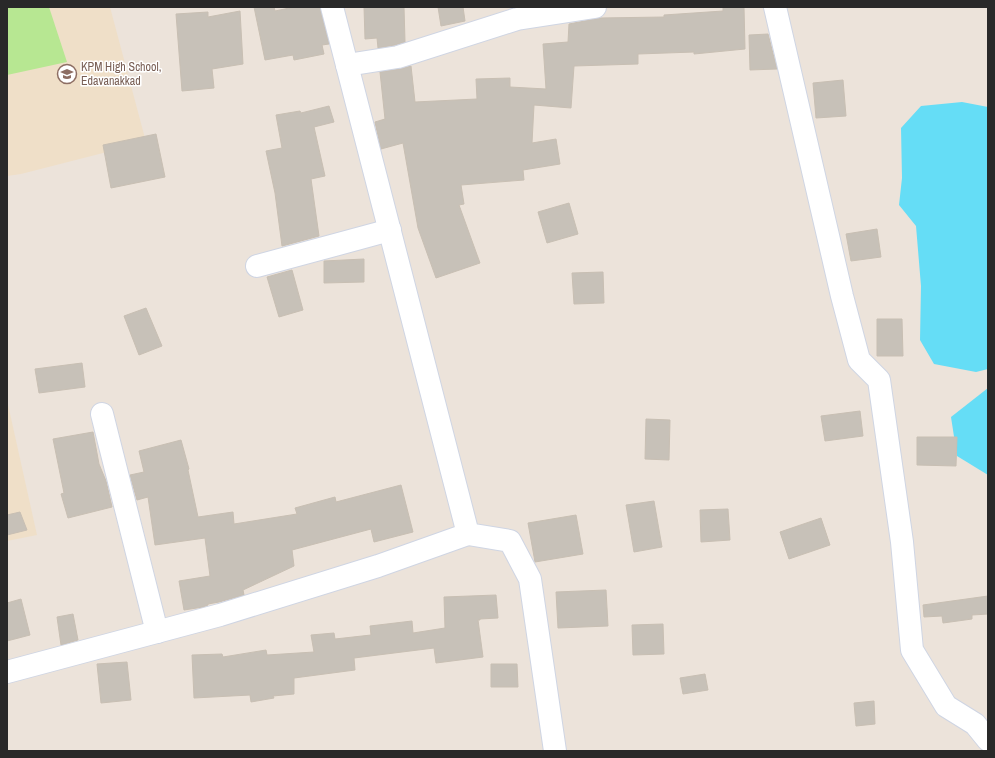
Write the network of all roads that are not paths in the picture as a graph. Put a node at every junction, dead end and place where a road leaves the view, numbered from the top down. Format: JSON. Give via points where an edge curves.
{"nodes":[{"id":1,"x":332,"y":7,"type":"edge"},
{"id":2,"x":595,"y":7,"type":"edge"},
{"id":3,"x":775,"y":7,"type":"edge"},
{"id":4,"x":347,"y":65,"type":"junction"},
{"id":5,"x":390,"y":230,"type":"junction"},
{"id":6,"x":257,"y":266,"type":"dead end"},
{"id":7,"x":102,"y":414,"type":"dead end"},
{"id":8,"x":468,"y":534,"type":"junction"},
{"id":9,"x":157,"y":632,"type":"junction"},
{"id":10,"x":7,"y":672,"type":"edge"},
{"id":11,"x":988,"y":740,"type":"edge"},
{"id":12,"x":556,"y":751,"type":"edge"}],
"edges":[{"from":1,"to":4,"type":"street"},
{"from":2,"to":4,"type":"street","via":[[517,19],[398,57]]},
{"from":3,"to":11,"type":"street","via":[[859,360],[879,380],[902,542],[912,650],[946,706],[975,724]]},
{"from":4,"to":5,"type":"street"},
{"from":5,"to":6,"type":"street"},
{"from":5,"to":8,"type":"street"},
{"from":7,"to":9,"type":"street"},
{"from":8,"to":9,"type":"street","via":[[371,568]]},
{"from":8,"to":12,"type":"street","via":[[510,541],[530,579]]},
{"from":9,"to":10,"type":"street"}]}
